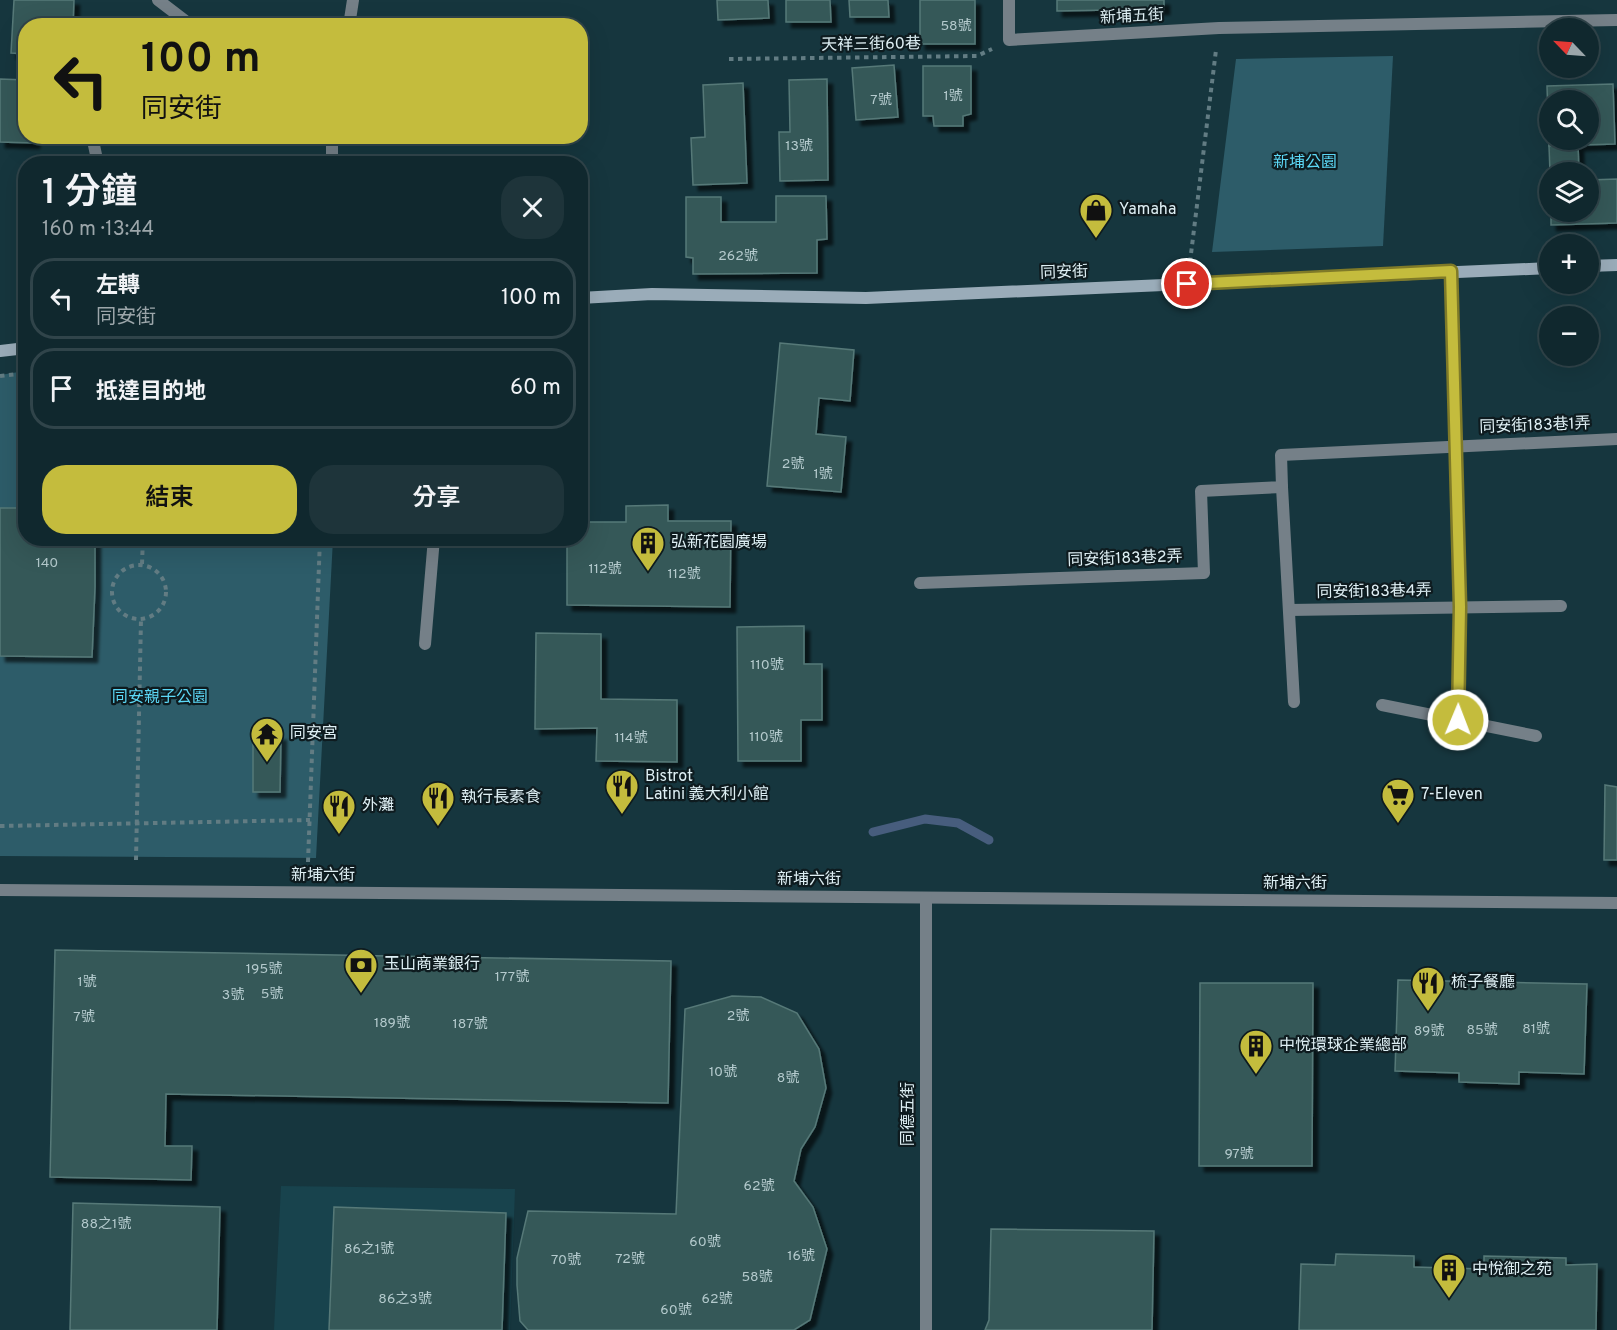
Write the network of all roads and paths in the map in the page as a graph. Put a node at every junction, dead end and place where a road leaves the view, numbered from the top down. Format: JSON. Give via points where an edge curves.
{"nodes":[{"id":1,"x":158,"y":0,"type":"edge"},
{"id":2,"x":353,"y":0,"type":"edge"},
{"id":3,"x":1009,"y":0,"type":"edge"},
{"id":4,"x":179,"y":18,"type":"edge"},
{"id":5,"x":350,"y":18,"type":"edge"},
{"id":6,"x":1617,"y":20,"type":"edge"},
{"id":7,"x":1219,"y":28,"type":"junction"},
{"id":8,"x":1009,"y":40,"type":"junction"},
{"id":9,"x":729,"y":59,"type":"dead end"},
{"id":10,"x":1617,"y":265,"type":"edge"},
{"id":11,"x":1599,"y":266,"type":"edge"},
{"id":12,"x":1539,"y":268,"type":"edge"},
{"id":13,"x":1451,"y":271,"type":"junction"},
{"id":14,"x":1187,"y":284,"type":"junction"},
{"id":15,"x":588,"y":298,"type":"edge"},
{"id":16,"x":18,"y":349,"type":"edge"},
{"id":17,"x":0,"y":351,"type":"edge"},
{"id":18,"x":18,"y":374,"type":"edge"},
{"id":19,"x":0,"y":376,"type":"edge"},
{"id":20,"x":1617,"y":440,"type":"edge"},
{"id":21,"x":1455,"y":446,"type":"junction"},
{"id":22,"x":1282,"y":487,"type":"junction"},
{"id":23,"x":143,"y":546,"type":"edge"},
{"id":24,"x":320,"y":546,"type":"edge"},
{"id":25,"x":433,"y":546,"type":"edge"},
{"id":26,"x":142,"y":564,"type":"junction"},
{"id":27,"x":920,"y":583,"type":"dead end"},
{"id":28,"x":1561,"y":606,"type":"dead end"},
{"id":29,"x":1460,"y":607,"type":"junction"},
{"id":30,"x":1289,"y":610,"type":"junction"},
{"id":31,"x":141,"y":619,"type":"junction"},
{"id":32,"x":425,"y":644,"type":"dead end"},
{"id":33,"x":1294,"y":702,"type":"dead end"},
{"id":34,"x":1382,"y":705,"type":"dead end"},
{"id":35,"x":1458,"y":720,"type":"junction"},
{"id":36,"x":1536,"y":736,"type":"dead end"},
{"id":37,"x":310,"y":820,"type":"junction"},
{"id":38,"x":137,"y":824,"type":"junction"},
{"id":39,"x":0,"y":826,"type":"edge"},
{"id":40,"x":136,"y":860,"type":"dead end"},
{"id":41,"x":308,"y":862,"type":"dead end"},
{"id":42,"x":0,"y":890,"type":"edge"},
{"id":43,"x":926,"y":898,"type":"junction"},
{"id":44,"x":1617,"y":903,"type":"edge"},
{"id":45,"x":926,"y":1330,"type":"edge"}],
"edges":[{"from":1,"to":4,"type":"street"},
{"from":2,"to":5,"type":"street"},
{"from":3,"to":8,"type":"street"},
{"from":6,"to":7,"type":"street","name":"新埔五街"},
{"from":7,"to":8,"type":"street","name":"新埔五街"},
{"from":7,"to":14,"type":"path"},
{"from":8,"to":9,"type":"path","name":"天祥三街60巷","via":[[977,56]]},
{"from":10,"to":11,"type":"street"},
{"from":12,"to":13,"type":"street","name":"同安街"},
{"from":13,"to":14,"type":"street","name":"同安街"},
{"from":13,"to":21,"type":"street"},
{"from":14,"to":15,"type":"street","name":"同安街","via":[[866,298],[652,294]]},
{"from":16,"to":17,"type":"street"},
{"from":18,"to":19,"type":"path"},
{"from":20,"to":21,"type":"street","name":"同安街183巷1弄"},
{"from":21,"to":22,"type":"street","via":[[1281,455]]},
{"from":21,"to":29,"type":"street"},
{"from":22,"to":27,"type":"street","name":"同安街183巷2弄","via":[[1201,491],[1204,573]]},
{"from":22,"to":30,"type":"street"},
{"from":23,"to":26,"type":"path"},
{"from":24,"to":37,"type":"path"},
{"from":25,"to":32,"type":"street"},
{"from":26,"to":31,"type":"path","via":[[164,579],[166,597],[157,612]]},
{"from":26,"to":31,"type":"path","via":[[124,568],[113,582],[112,591],[117,608]]},
{"from":28,"to":29,"type":"street","name":"同安街183巷4弄"},
{"from":29,"to":30,"type":"street","name":"同安街183巷4弄"},
{"from":29,"to":35,"type":"street"},
{"from":30,"to":33,"type":"street"},
{"from":31,"to":38,"type":"path"},
{"from":34,"to":35,"type":"street"},
{"from":35,"to":36,"type":"street"},
{"from":37,"to":38,"type":"path"},
{"from":37,"to":41,"type":"path"},
{"from":38,"to":39,"type":"path"},
{"from":38,"to":40,"type":"path"},
{"from":42,"to":43,"type":"street","name":"新埔六街"},
{"from":43,"to":44,"type":"street","name":"新埔六街"},
{"from":43,"to":45,"type":"street","name":"同德五街"}]}
